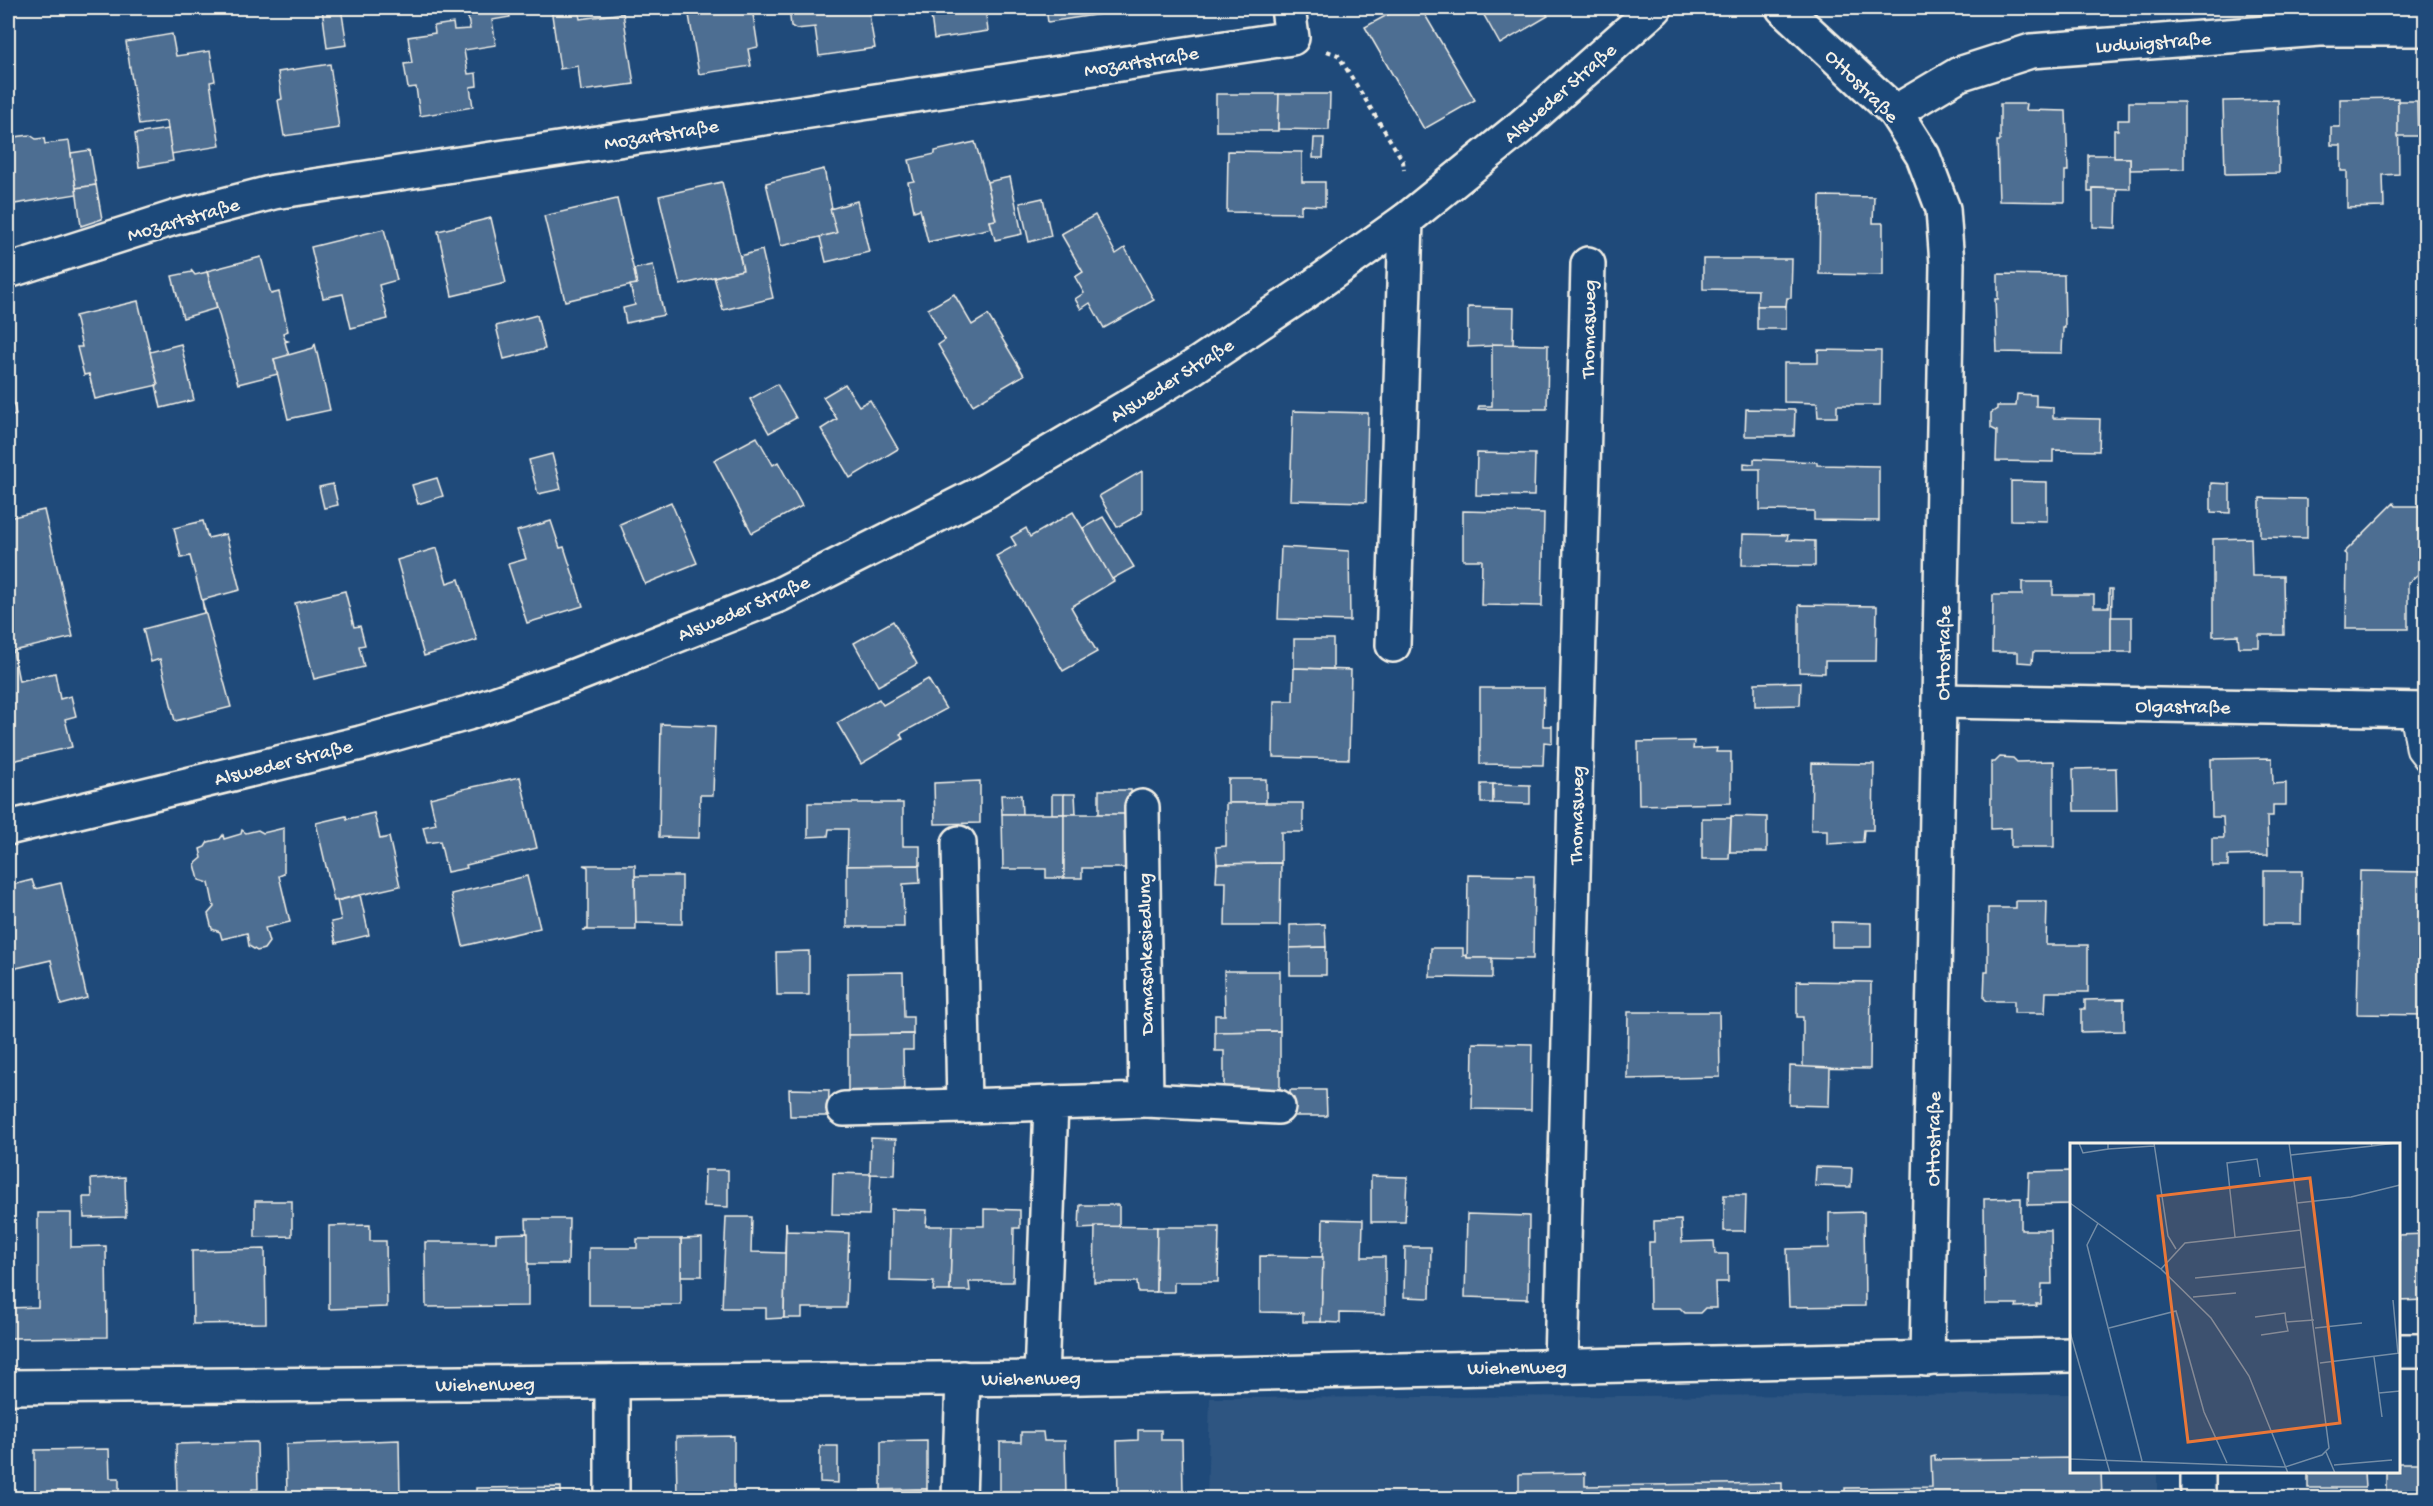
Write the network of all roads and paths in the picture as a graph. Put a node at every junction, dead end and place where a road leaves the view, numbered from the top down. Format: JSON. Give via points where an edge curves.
{"nodes":[{"id":1,"x":1655,"y":8,"type":"edge"},
{"id":2,"x":1783,"y":8,"type":"edge"},
{"id":3,"x":1290,"y":23,"type":"edge"},
{"id":4,"x":2426,"y":29,"type":"edge"},
{"id":5,"x":1895,"y":112,"type":"junction"},
{"id":6,"x":1406,"y":220,"type":"junction"},
{"id":7,"x":1588,"y":264,"type":"dead end"},
{"id":8,"x":8,"y":271,"type":"edge"},
{"id":9,"x":1393,"y":645,"type":"dead end"},
{"id":10,"x":1941,"y":701,"type":"junction"},
{"id":11,"x":2419,"y":710,"type":"edge"},
{"id":12,"x":2426,"y":759,"type":"edge"},
{"id":13,"x":1142,"y":807,"type":"dead end"},
{"id":14,"x":8,"y":828,"type":"edge"},
{"id":15,"x":959,"y":843,"type":"dead end"},
{"id":16,"x":1146,"y":1100,"type":"junction"},
{"id":17,"x":1051,"y":1103,"type":"junction"},
{"id":18,"x":964,"y":1106,"type":"junction"},
{"id":19,"x":1278,"y":1107,"type":"dead end"},
{"id":20,"x":844,"y":1109,"type":"dead end"},
{"id":21,"x":2400,"y":1351,"type":"edge"},
{"id":22,"x":2426,"y":1351,"type":"edge"},
{"id":23,"x":2070,"y":1355,"type":"edge"},
{"id":24,"x":1927,"y":1359,"type":"junction"},
{"id":25,"x":1561,"y":1365,"type":"junction"},
{"id":26,"x":963,"y":1378,"type":"junction"},
{"id":27,"x":1041,"y":1378,"type":"junction"},
{"id":28,"x":612,"y":1382,"type":"junction"},
{"id":29,"x":8,"y":1387,"type":"edge"},
{"id":30,"x":2199,"y":1473,"type":"edge"},
{"id":31,"x":612,"y":1498,"type":"edge"},
{"id":32,"x":959,"y":1498,"type":"edge"},
{"id":33,"x":2198,"y":1498,"type":"edge"}],
"edges":[{"from":1,"to":6,"type":"street","name":"Alsweder Straße","via":[[1523,125]]},
{"from":2,"to":5,"type":"street","name":"Ottostraße"},
{"from":3,"to":6,"type":"path","via":[[1338,55],[1403,161]]},
{"from":3,"to":8,"type":"street","name":"Mozartstraße","via":[[274,192],[174,218]]},
{"from":4,"to":5,"type":"street","name":"Ludwigstraße","via":[[2320,29],[2031,51],[1959,74]]},
{"from":5,"to":10,"type":"street","name":"Ottostraße","via":[[1923,156],[1943,209],[1947,264]]},
{"from":6,"to":9,"type":"street"},
{"from":6,"to":14,"type":"street","name":"Alsweder Straße","via":[[1186,372],[987,490],[779,595],[569,678],[468,713]]},
{"from":7,"to":25,"type":"street","name":"Thomasweg"},
{"from":10,"to":11,"type":"street","name":"Olgastraße"},
{"from":10,"to":24,"type":"street","name":"Ottostraße"},
{"from":11,"to":12,"type":"lane","via":[[2419,750]]},
{"from":13,"to":16,"type":"street","name":"Damaschkesiedlung"},
{"from":15,"to":18,"type":"street"},
{"from":16,"to":17,"type":"street"},
{"from":16,"to":19,"type":"street"},
{"from":17,"to":18,"type":"street"},
{"from":17,"to":27,"type":"street"},
{"from":18,"to":20,"type":"street"},
{"from":21,"to":22,"type":"street"},
{"from":23,"to":24,"type":"street","name":"Wiehenweg"},
{"from":24,"to":25,"type":"street","name":"Wiehenweg"},
{"from":25,"to":27,"type":"street","name":"Wiehenweg"},
{"from":26,"to":27,"type":"street","name":"Wiehenweg"},
{"from":26,"to":28,"type":"street","name":"Wiehenweg"},
{"from":26,"to":32,"type":"street","name":"Wiehenweg"},
{"from":28,"to":29,"type":"street","name":"Wiehenweg"},
{"from":28,"to":31,"type":"street"},
{"from":30,"to":33,"type":"street"}]}
